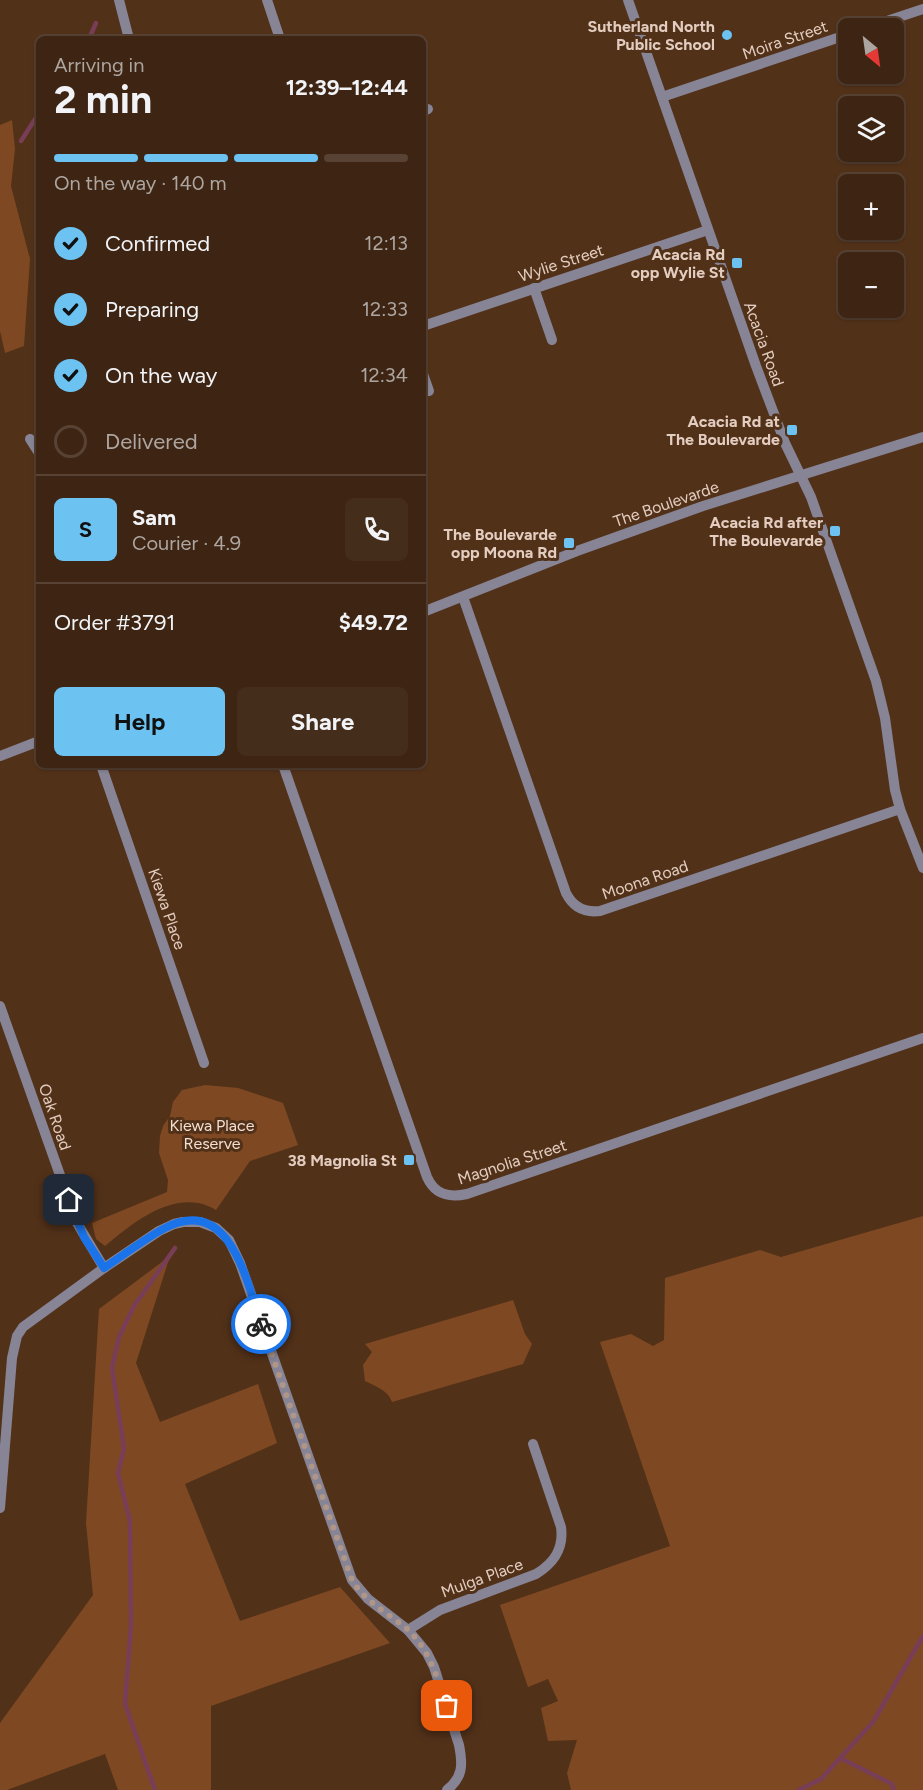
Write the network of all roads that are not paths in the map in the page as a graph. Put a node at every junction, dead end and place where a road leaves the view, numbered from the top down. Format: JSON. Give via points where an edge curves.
{"nodes":[{"id":1,"x":119,"y":0,"type":"edge"},
{"id":2,"x":267,"y":0,"type":"edge"},
{"id":3,"x":628,"y":0,"type":"edge"},
{"id":4,"x":923,"y":9,"type":"edge"},
{"id":5,"x":896,"y":18,"type":"edge"},
{"id":6,"x":128,"y":36,"type":"edge"},
{"id":7,"x":279,"y":36,"type":"edge"},
{"id":8,"x":838,"y":38,"type":"edge"},
{"id":9,"x":662,"y":98,"type":"junction"},
{"id":10,"x":708,"y":230,"type":"junction"},
{"id":11,"x":534,"y":288,"type":"junction"},
{"id":12,"x":426,"y":325,"type":"edge"},
{"id":13,"x":552,"y":340,"type":"dead end"},
{"id":14,"x":426,"y":382,"type":"edge"},
{"id":15,"x":429,"y":391,"type":"dead end"},
{"id":16,"x":923,"y":437,"type":"edge"},
{"id":17,"x":30,"y":439,"type":"dead end"},
{"id":18,"x":36,"y":448,"type":"edge"},
{"id":19,"x":801,"y":476,"type":"junction"},
{"id":20,"x":463,"y":597,"type":"junction"},
{"id":21,"x":426,"y":611,"type":"edge"},
{"id":22,"x":36,"y":742,"type":"edge"},
{"id":23,"x":0,"y":756,"type":"edge"},
{"id":24,"x":103,"y":768,"type":"edge"},
{"id":25,"x":285,"y":768,"type":"edge"},
{"id":26,"x":900,"y":809,"type":"junction"},
{"id":27,"x":923,"y":868,"type":"edge"},
{"id":28,"x":0,"y":1006,"type":"edge"},
{"id":29,"x":923,"y":1038,"type":"edge"},
{"id":30,"x":204,"y":1063,"type":"dead end"},
{"id":31,"x":104,"y":1268,"type":"junction"},
{"id":32,"x":5,"y":1385,"type":"edge"},
{"id":33,"x":534,"y":1444,"type":"dead end"},
{"id":34,"x":0,"y":1508,"type":"edge"},
{"id":35,"x":408,"y":1630,"type":"junction"},
{"id":36,"x":447,"y":1790,"type":"edge"}],
"edges":[{"from":1,"to":6,"type":"street"},
{"from":2,"to":7,"type":"street"},
{"from":3,"to":9,"type":"street","name":"Acacia Road"},
{"from":4,"to":5,"type":"street"},
{"from":8,"to":9,"type":"street","name":"Moira Street"},
{"from":9,"to":10,"type":"street","name":"Acacia Road"},
{"from":10,"to":11,"type":"street","name":"Wylie Street"},
{"from":10,"to":19,"type":"street","name":"Acacia Road","via":[[770,404]]},
{"from":11,"to":12,"type":"street","name":"Wylie Street"},
{"from":11,"to":13,"type":"street"},
{"from":14,"to":15,"type":"street"},
{"from":16,"to":19,"type":"street","name":"The Boulevarde"},
{"from":17,"to":18,"type":"street"},
{"from":19,"to":20,"type":"street","name":"The Boulevarde","via":[[619,536]]},
{"from":19,"to":26,"type":"street","name":"Acacia Road","via":[[876,681]]},
{"from":20,"to":21,"type":"street","name":"The Boulevarde"},
{"from":20,"to":26,"type":"street","name":"Moona Road","via":[[566,893],[583,910],[600,911]]},
{"from":22,"to":23,"type":"street"},
{"from":24,"to":30,"type":"street","name":"Kiewa Place"},
{"from":25,"to":29,"type":"street","name":"Magnolia Street","via":[[427,1177],[440,1193],[456,1197],[467,1194]]},
{"from":26,"to":27,"type":"street","name":"Acacia Road"},
{"from":28,"to":31,"type":"street","name":"Oak Road","via":[[77,1223]]},
{"from":31,"to":32,"type":"street","via":[[23,1327]]},
{"from":31,"to":35,"type":"street","via":[[174,1224],[200,1222],[224,1234],[240,1263],[352,1580],[368,1599]]},
{"from":32,"to":34,"type":"street"},
{"from":33,"to":35,"type":"street","name":"Mulga Place","via":[[561,1527],[562,1542],[557,1555],[536,1574],[440,1610]]},
{"from":35,"to":36,"type":"street","via":[[434,1667],[459,1746],[463,1778]]}]}
